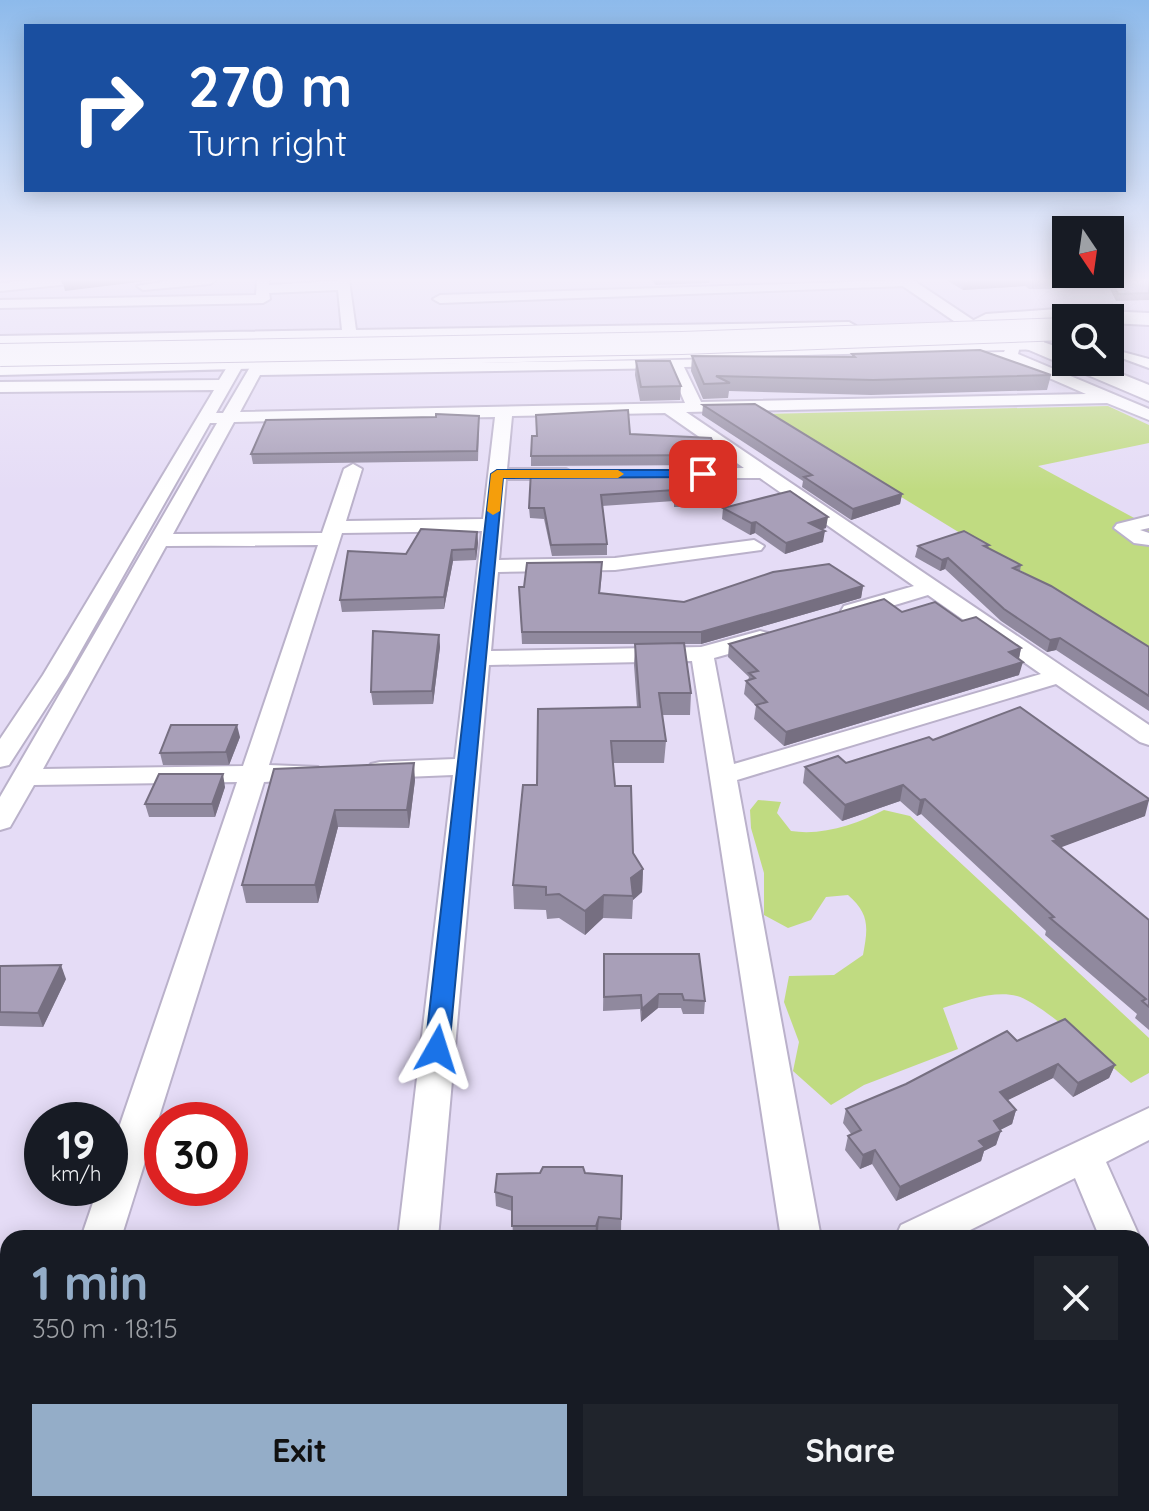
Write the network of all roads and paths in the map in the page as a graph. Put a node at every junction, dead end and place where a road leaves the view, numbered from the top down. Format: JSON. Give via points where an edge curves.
{"nodes":[{"id":1,"x":113,"y":351,"type":"edge"},
{"id":2,"x":119,"y":351,"type":"edge"},
{"id":3,"x":293,"y":351,"type":"edge"},
{"id":4,"x":464,"y":351,"type":"edge"},
{"id":5,"x":579,"y":351,"type":"edge"},
{"id":6,"x":1011,"y":351,"type":"junction"},
{"id":7,"x":0,"y":352,"type":"edge"},
{"id":8,"x":1124,"y":357,"type":"edge"},
{"id":9,"x":0,"y":362,"type":"edge"},
{"id":10,"x":250,"y":362,"type":"junction"},
{"id":11,"x":675,"y":363,"type":"junction"},
{"id":12,"x":1124,"y":363,"type":"edge"},
{"id":13,"x":1149,"y":364,"type":"edge"},
{"id":14,"x":0,"y":369,"type":"edge"},
{"id":15,"x":1106,"y":376,"type":"edge"},
{"id":16,"x":1149,"y":384,"type":"edge"},
{"id":17,"x":0,"y":387,"type":"edge"},
{"id":18,"x":1149,"y":394,"type":"edge"},
{"id":19,"x":1111,"y":398,"type":"junction"},
{"id":20,"x":695,"y":407,"type":"junction"},
{"id":21,"x":669,"y":408,"type":"junction"},
{"id":22,"x":504,"y":411,"type":"junction"},
{"id":23,"x":1149,"y":415,"type":"edge"},
{"id":24,"x":230,"y":417,"type":"junction"},
{"id":25,"x":206,"y":418,"type":"junction"},
{"id":26,"x":353,"y":469,"type":"dead end"},
{"id":27,"x":762,"y":473,"type":"junction"},
{"id":28,"x":497,"y":474,"type":"junction"},
{"id":29,"x":591,"y":474,"type":"edge"},
{"id":30,"x":653,"y":474,"type":"edge"},
{"id":31,"x":1149,"y":522,"type":"edge"},
{"id":32,"x":492,"y":525,"type":"junction"},
{"id":33,"x":332,"y":533,"type":"junction"},
{"id":34,"x":1149,"y":539,"type":"edge"},
{"id":35,"x":161,"y":540,"type":"junction"},
{"id":36,"x":754,"y":546,"type":"dead end"},
{"id":37,"x":488,"y":566,"type":"junction"},
{"id":38,"x":930,"y":588,"type":"junction"},
{"id":39,"x":827,"y":619,"type":"edge"},
{"id":40,"x":783,"y":632,"type":"edge"},
{"id":41,"x":702,"y":654,"type":"junction"},
{"id":42,"x":478,"y":658,"type":"junction"},
{"id":43,"x":1059,"y":676,"type":"junction"},
{"id":44,"x":50,"y":734,"type":"junction"},
{"id":45,"x":1149,"y":737,"type":"edge"},
{"id":46,"x":6,"y":739,"type":"edge"},
{"id":47,"x":467,"y":766,"type":"junction"},
{"id":48,"x":359,"y":771,"type":"edge"},
{"id":49,"x":328,"y":772,"type":"edge"},
{"id":50,"x":725,"y":775,"type":"junction"},
{"id":51,"x":251,"y":776,"type":"junction"},
{"id":52,"x":25,"y":777,"type":"junction"},
{"id":53,"x":0,"y":821,"type":"edge"},
{"id":54,"x":1149,"y":1123,"type":"edge"},
{"id":55,"x":1084,"y":1155,"type":"junction"},
{"id":56,"x":104,"y":1230,"type":"edge"},
{"id":57,"x":419,"y":1230,"type":"edge"},
{"id":58,"x":800,"y":1230,"type":"edge"},
{"id":59,"x":931,"y":1230,"type":"edge"},
{"id":60,"x":1117,"y":1230,"type":"edge"}],
"edges":[{"from":1,"to":7,"type":"highway","bridge":true},
{"from":2,"to":10,"type":"street"},
{"from":3,"to":10,"type":"street"},
{"from":4,"to":10,"type":"main road"},
{"from":5,"to":9,"type":"highway","bridge":true},
{"from":6,"to":10,"type":"main road"},
{"from":6,"to":11,"type":"street"},
{"from":6,"to":19,"type":"street"},
{"from":7,"to":10,"type":"main road"},
{"from":8,"to":13,"type":"street"},
{"from":10,"to":11,"type":"street"},
{"from":10,"to":14,"type":"main road"},
{"from":10,"to":17,"type":"street"},
{"from":10,"to":24,"type":"street"},
{"from":10,"to":25,"type":"street"},
{"from":11,"to":20,"type":"street"},
{"from":12,"to":16,"type":"highway"},
{"from":15,"to":18,"type":"highway"},
{"from":19,"to":20,"type":"street"},
{"from":19,"to":23,"type":"street"},
{"from":20,"to":21,"type":"street"},
{"from":21,"to":22,"type":"street"},
{"from":21,"to":27,"type":"street"},
{"from":22,"to":24,"type":"street"},
{"from":22,"to":28,"type":"street"},
{"from":24,"to":25,"type":"street"},
{"from":24,"to":35,"type":"street"},
{"from":25,"to":46,"type":"street"},
{"from":26,"to":33,"type":"street"},
{"from":27,"to":30,"type":"street"},
{"from":27,"to":38,"type":"street"},
{"from":28,"to":29,"type":"street"},
{"from":28,"to":32,"type":"street"},
{"from":31,"to":34,"type":"street","via":[[1124,528]]},
{"from":32,"to":33,"type":"street"},
{"from":32,"to":37,"type":"street"},
{"from":33,"to":35,"type":"street"},
{"from":33,"to":51,"type":"street"},
{"from":35,"to":44,"type":"street"},
{"from":36,"to":37,"type":"street","via":[[615,564]]},
{"from":37,"to":42,"type":"street"},
{"from":38,"to":39,"type":"street"},
{"from":38,"to":43,"type":"street"},
{"from":40,"to":41,"type":"street"},
{"from":41,"to":42,"type":"street"},
{"from":41,"to":50,"type":"street"},
{"from":42,"to":47,"type":"street"},
{"from":43,"to":45,"type":"street"},
{"from":43,"to":50,"type":"street"},
{"from":44,"to":46,"type":"street"},
{"from":44,"to":52,"type":"street"},
{"from":47,"to":48,"type":"street"},
{"from":47,"to":57,"type":"street"},
{"from":49,"to":51,"type":"street"},
{"from":50,"to":58,"type":"street"},
{"from":51,"to":52,"type":"street"},
{"from":51,"to":56,"type":"street"},
{"from":52,"to":53,"type":"street"},
{"from":54,"to":55,"type":"street"},
{"from":55,"to":59,"type":"street"},
{"from":55,"to":60,"type":"street"}]}
